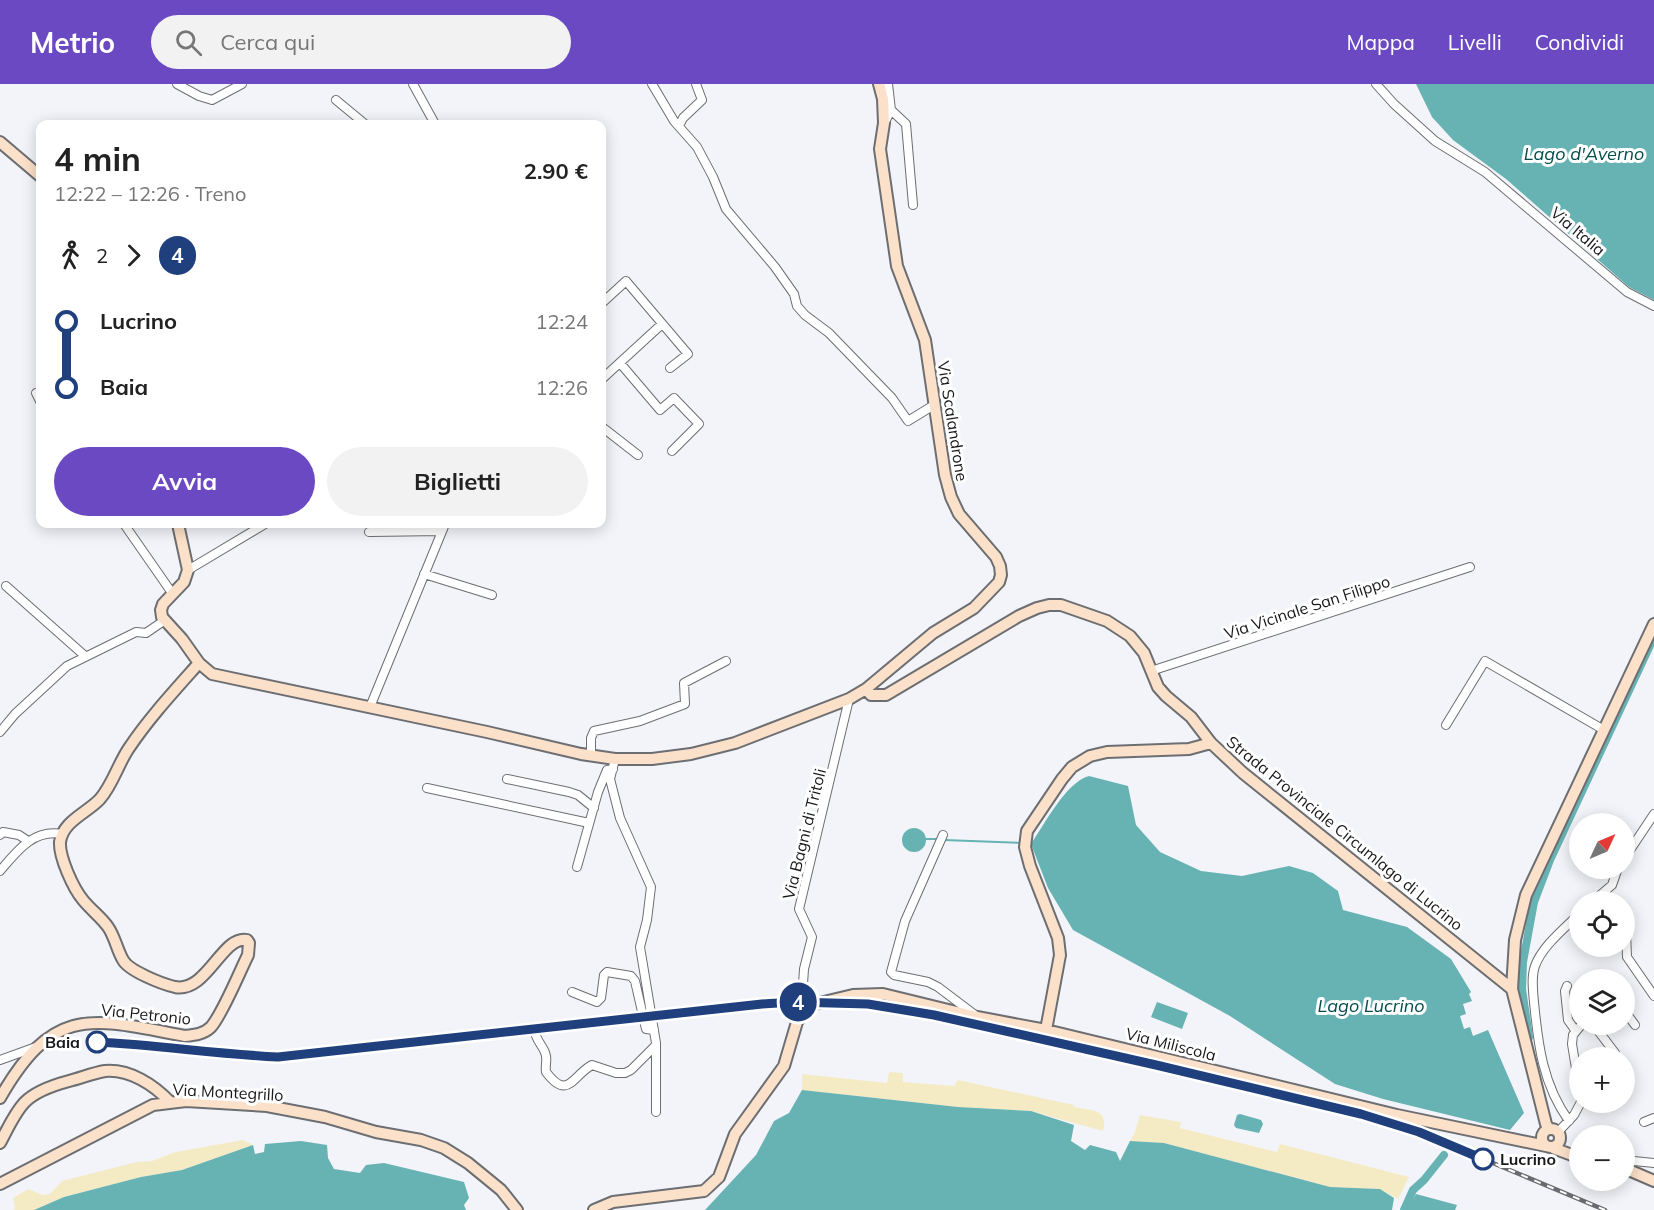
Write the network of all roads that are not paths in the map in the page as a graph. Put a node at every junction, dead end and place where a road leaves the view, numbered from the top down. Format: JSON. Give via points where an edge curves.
{"nodes":[{"id":1,"x":177,"y":84,"type":"edge"},
{"id":2,"x":242,"y":84,"type":"edge"},
{"id":3,"x":413,"y":84,"type":"edge"},
{"id":4,"x":652,"y":84,"type":"edge"},
{"id":5,"x":696,"y":84,"type":"edge"},
{"id":6,"x":879,"y":84,"type":"edge"},
{"id":7,"x":888,"y":84,"type":"edge"},
{"id":8,"x":1376,"y":84,"type":"edge"},
{"id":9,"x":224,"y":88,"type":"edge"},
{"id":10,"x":336,"y":100,"type":"dead end"},
{"id":11,"x":891,"y":110,"type":"junction"},
{"id":12,"x":360,"y":120,"type":"edge"},
{"id":13,"x":433,"y":120,"type":"edge"},
{"id":14,"x":884,"y":123,"type":"junction"},
{"id":15,"x":679,"y":126,"type":"junction"},
{"id":16,"x":0,"y":142,"type":"edge"},
{"id":17,"x":36,"y":173,"type":"edge"},
{"id":18,"x":913,"y":205,"type":"dead end"},
{"id":19,"x":606,"y":299,"type":"edge"},
{"id":20,"x":1654,"y":306,"type":"edge"},
{"id":21,"x":662,"y":324,"type":"junction"},
{"id":22,"x":620,"y":363,"type":"junction"},
{"id":23,"x":670,"y":368,"type":"dead end"},
{"id":24,"x":606,"y":375,"type":"edge"},
{"id":25,"x":934,"y":405,"type":"junction"},
{"id":26,"x":606,"y":430,"type":"edge"},
{"id":27,"x":672,"y":451,"type":"dead end"},
{"id":28,"x":638,"y":455,"type":"dead end"},
{"id":29,"x":127,"y":528,"type":"edge"},
{"id":30,"x":179,"y":528,"type":"edge"},
{"id":31,"x":258,"y":528,"type":"edge"},
{"id":32,"x":428,"y":528,"type":"edge"},
{"id":33,"x":443,"y":528,"type":"edge"},
{"id":34,"x":369,"y":532,"type":"dead end"},
{"id":35,"x":1470,"y":567,"type":"dead end"},
{"id":36,"x":188,"y":570,"type":"junction"},
{"id":37,"x":424,"y":574,"type":"junction"},
{"id":38,"x":6,"y":586,"type":"dead end"},
{"id":39,"x":172,"y":593,"type":"junction"},
{"id":40,"x":492,"y":595,"type":"dead end"},
{"id":41,"x":165,"y":620,"type":"junction"},
{"id":42,"x":1654,"y":624,"type":"edge"},
{"id":43,"x":85,"y":656,"type":"junction"},
{"id":44,"x":726,"y":662,"type":"dead end"},
{"id":45,"x":199,"y":663,"type":"junction"},
{"id":46,"x":1152,"y":671,"type":"junction"},
{"id":47,"x":866,"y":689,"type":"junction"},
{"id":48,"x":849,"y":699,"type":"junction"},
{"id":49,"x":370,"y":707,"type":"junction"},
{"id":50,"x":15,"y":714,"type":"junction"},
{"id":51,"x":0,"y":719,"type":"edge"},
{"id":52,"x":1446,"y":724,"type":"dead end"},
{"id":53,"x":1604,"y":730,"type":"junction"},
{"id":54,"x":0,"y":732,"type":"edge"},
{"id":55,"x":1211,"y":743,"type":"junction"},
{"id":56,"x":591,"y":755,"type":"junction"},
{"id":57,"x":614,"y":764,"type":"junction"},
{"id":58,"x":507,"y":779,"type":"dead end"},
{"id":59,"x":427,"y":788,"type":"dead end"},
{"id":60,"x":594,"y":808,"type":"junction"},
{"id":61,"x":1654,"y":814,"type":"edge"},
{"id":62,"x":589,"y":823,"type":"junction"},
{"id":63,"x":62,"y":834,"type":"junction"},
{"id":64,"x":0,"y":835,"type":"edge"},
{"id":65,"x":942,"y":838,"type":"dead end"},
{"id":66,"x":28,"y":841,"type":"junction"},
{"id":67,"x":1635,"y":842,"type":"edge"},
{"id":68,"x":577,"y":867,"type":"dead end"},
{"id":69,"x":0,"y":871,"type":"edge"},
{"id":70,"x":1614,"y":879,"type":"edge"},
{"id":71,"x":1605,"y":891,"type":"edge"},
{"id":72,"x":1569,"y":924,"type":"edge"},
{"id":73,"x":1627,"y":957,"type":"edge"},
{"id":74,"x":1567,"y":986,"type":"dead end"},
{"id":75,"x":1512,"y":989,"type":"junction"},
{"id":76,"x":572,"y":992,"type":"dead end"},
{"id":77,"x":1654,"y":996,"type":"edge"},
{"id":78,"x":953,"y":998,"type":"junction"},
{"id":79,"x":806,"y":1009,"type":"junction"},
{"id":80,"x":946,"y":1009,"type":"junction"},
{"id":81,"x":977,"y":1017,"type":"junction"},
{"id":82,"x":1569,"y":1021,"type":"edge"},
{"id":83,"x":534,"y":1027,"type":"dead end"},
{"id":84,"x":654,"y":1030,"type":"junction"},
{"id":85,"x":1046,"y":1030,"type":"junction"},
{"id":86,"x":1601,"y":1035,"type":"edge"},
{"id":87,"x":655,"y":1046,"type":"junction"},
{"id":88,"x":36,"y":1047,"type":"junction"},
{"id":89,"x":1610,"y":1047,"type":"edge"},
{"id":90,"x":0,"y":1060,"type":"edge"},
{"id":91,"x":143,"y":1081,"type":"junction"},
{"id":92,"x":0,"y":1098,"type":"edge"},
{"id":93,"x":170,"y":1102,"type":"junction"},
{"id":94,"x":153,"y":1105,"type":"junction"},
{"id":95,"x":656,"y":1112,"type":"dead end"},
{"id":96,"x":1576,"y":1113,"type":"edge"},
{"id":97,"x":1654,"y":1118,"type":"edge"},
{"id":98,"x":1569,"y":1121,"type":"junction"},
{"id":99,"x":1644,"y":1122,"type":"dead end"},
{"id":100,"x":1552,"y":1138,"type":"junction"},
{"id":101,"x":0,"y":1143,"type":"edge"},
{"id":102,"x":1569,"y":1150,"type":"edge"},
{"id":103,"x":1635,"y":1161,"type":"edge"},
{"id":104,"x":1654,"y":1163,"type":"edge"},
{"id":105,"x":1635,"y":1173,"type":"edge"},
{"id":106,"x":1635,"y":1176,"type":"edge"},
{"id":107,"x":1654,"y":1182,"type":"edge"},
{"id":108,"x":0,"y":1184,"type":"edge"},
{"id":109,"x":517,"y":1210,"type":"edge"},
{"id":110,"x":594,"y":1210,"type":"edge"}],
"edges":[{"from":1,"to":9,"type":"street","via":[[212,100]]},
{"from":2,"to":9,"type":"street"},
{"from":3,"to":13,"type":"street"},
{"from":4,"to":15,"type":"street"},
{"from":5,"to":15,"type":"street","via":[[702,100]]},
{"from":6,"to":14,"type":"street","name":"Via Scalandrone"},
{"from":7,"to":11,"type":"street"},
{"from":8,"to":20,"type":"street","name":"Via Italia","via":[[1435,141],[1485,172],[1627,292]]},
{"from":10,"to":12,"type":"street"},
{"from":11,"to":14,"type":"street"},
{"from":11,"to":18,"type":"street","via":[[906,124]]},
{"from":14,"to":25,"type":"street","name":"Via Scalandrone","via":[[880,149],[897,266],[925,340]]},
{"from":15,"to":25,"type":"street","via":[[697,147],[726,209],[775,267],[805,315],[838,342],[892,398],[908,421]]},
{"from":16,"to":17,"type":"street"},
{"from":19,"to":21,"type":"street","via":[[626,280]]},
{"from":21,"to":22,"type":"street"},
{"from":21,"to":23,"type":"street","via":[[688,354]]},
{"from":22,"to":24,"type":"street"},
{"from":22,"to":27,"type":"street","via":[[660,410],[674,398],[699,424]]},
{"from":25,"to":47,"type":"street","name":"Via Scalandrone","via":[[951,497],[959,514],[996,557],[1001,575],[974,608],[933,633]]},
{"from":26,"to":28,"type":"street"},
{"from":29,"to":39,"type":"street"},
{"from":30,"to":36,"type":"street"},
{"from":31,"to":36,"type":"street"},
{"from":32,"to":34,"type":"street"},
{"from":33,"to":37,"type":"street"},
{"from":35,"to":46,"type":"street","name":"Via Vicinale San Filippo"},
{"from":36,"to":39,"type":"street","via":[[184,582]]},
{"from":37,"to":40,"type":"street"},
{"from":37,"to":49,"type":"street"},
{"from":38,"to":43,"type":"street"},
{"from":39,"to":41,"type":"street","via":[[161,610]]},
{"from":41,"to":43,"type":"street","via":[[146,633],[136,632]]},
{"from":41,"to":45,"type":"street"},
{"from":42,"to":53,"type":"street"},
{"from":43,"to":50,"type":"street","via":[[67,666]]},
{"from":44,"to":56,"type":"street","via":[[684,684],[685,704],[640,721],[594,731]]},
{"from":45,"to":49,"type":"street","via":[[212,674]]},
{"from":45,"to":63,"type":"street","via":[[131,745],[98,801]]},
{"from":46,"to":47,"type":"street","via":[[1138,644],[1119,628],[1075,609],[1049,605],[999,627],[886,695],[871,695]]},
{"from":46,"to":55,"type":"street","via":[[1158,687],[1191,717]]},
{"from":47,"to":48,"type":"street"},
{"from":48,"to":57,"type":"street","via":[[735,743],[691,754]]},
{"from":48,"to":79,"type":"street","name":"Via Bagni di Tritoli","via":[[799,909],[812,937],[804,969]]},
{"from":49,"to":56,"type":"street"},
{"from":50,"to":51,"type":"street"},
{"from":50,"to":54,"type":"street"},
{"from":52,"to":53,"type":"street","via":[[1485,661]]},
{"from":53,"to":75,"type":"street","via":[[1526,895],[1515,940]]},
{"from":55,"to":75,"type":"street","name":"Strada Provinciale Circumlago di Lucrino"},
{"from":55,"to":85,"type":"street","name":"Strada Provinciale Circumlago di Lucrino","via":[[1189,749],[1090,756],[1072,767],[1027,831],[1030,866],[1058,938],[1060,955]]},
{"from":56,"to":57,"type":"street"},
{"from":57,"to":60,"type":"street","via":[[607,770]]},
{"from":57,"to":84,"type":"street","via":[[610,779],[620,818],[651,887],[640,946]]},
{"from":58,"to":60,"type":"street","via":[[578,795]]},
{"from":59,"to":62,"type":"street"},
{"from":60,"to":62,"type":"street"},
{"from":61,"to":67,"type":"street"},
{"from":62,"to":68,"type":"street"},
{"from":63,"to":66,"type":"street","via":[[45,833]]},
{"from":63,"to":88,"type":"street","name":"Via Petronio","via":[[61,850],[76,891],[108,927],[131,969],[174,987],[184,987],[193,984],[239,939],[247,940],[250,947],[216,1020],[198,1035],[81,1023],[59,1030]]},
{"from":64,"to":66,"type":"street","via":[[12,832]]},
{"from":65,"to":78,"type":"street","via":[[905,921],[891,972],[928,982]]},
{"from":66,"to":69,"type":"street"},
{"from":70,"to":71,"type":"street"},
{"from":72,"to":98,"type":"street","via":[[1535,964],[1533,978],[1539,1048],[1553,1091]]},
{"from":73,"to":77,"type":"street"},
{"from":74,"to":82,"type":"street"},
{"from":75,"to":100,"type":"street"},
{"from":76,"to":84,"type":"street","via":[[597,1002],[607,972],[631,976],[646,1029]]},
{"from":78,"to":80,"type":"street"},
{"from":78,"to":81,"type":"street"},
{"from":79,"to":80,"type":"street","name":"Via Miliscola","via":[[868,993]]},
{"from":79,"to":110,"type":"street","via":[[797,1022],[784,1066],[735,1134],[724,1168],[712,1185],[704,1191],[612,1202]]},
{"from":80,"to":81,"type":"street","name":"Via Miliscola"},
{"from":81,"to":85,"type":"street","name":"Via Miliscola"},
{"from":83,"to":87,"type":"street","via":[[547,1059],[546,1072],[564,1086],[576,1081],[592,1065],[625,1073]]},
{"from":84,"to":87,"type":"street"},
{"from":85,"to":100,"type":"street","name":"Via Miliscola","via":[[1397,1115],[1529,1143]]},
{"from":86,"to":89,"type":"street"},
{"from":87,"to":95,"type":"street"},
{"from":88,"to":90,"type":"street"},
{"from":88,"to":92,"type":"street","name":"Via Petronio"},
{"from":91,"to":93,"type":"street"},
{"from":91,"to":94,"type":"street"},
{"from":91,"to":101,"type":"street","via":[[105,1071],[55,1085],[23,1104]]},
{"from":93,"to":94,"type":"street","name":"Via Montegrillo"},
{"from":93,"to":109,"type":"street","name":"Via Montegrillo","via":[[267,1106],[421,1140],[468,1163],[501,1190]]},
{"from":94,"to":108,"type":"street","name":"Via Montegrillo"},
{"from":96,"to":98,"type":"street"},
{"from":97,"to":99,"type":"street"},
{"from":98,"to":100,"type":"street"},
{"from":100,"to":102,"type":"street"},
{"from":103,"to":104,"type":"street"},
{"from":105,"to":107,"type":"street"},
{"from":106,"to":107,"type":"street"}]}
